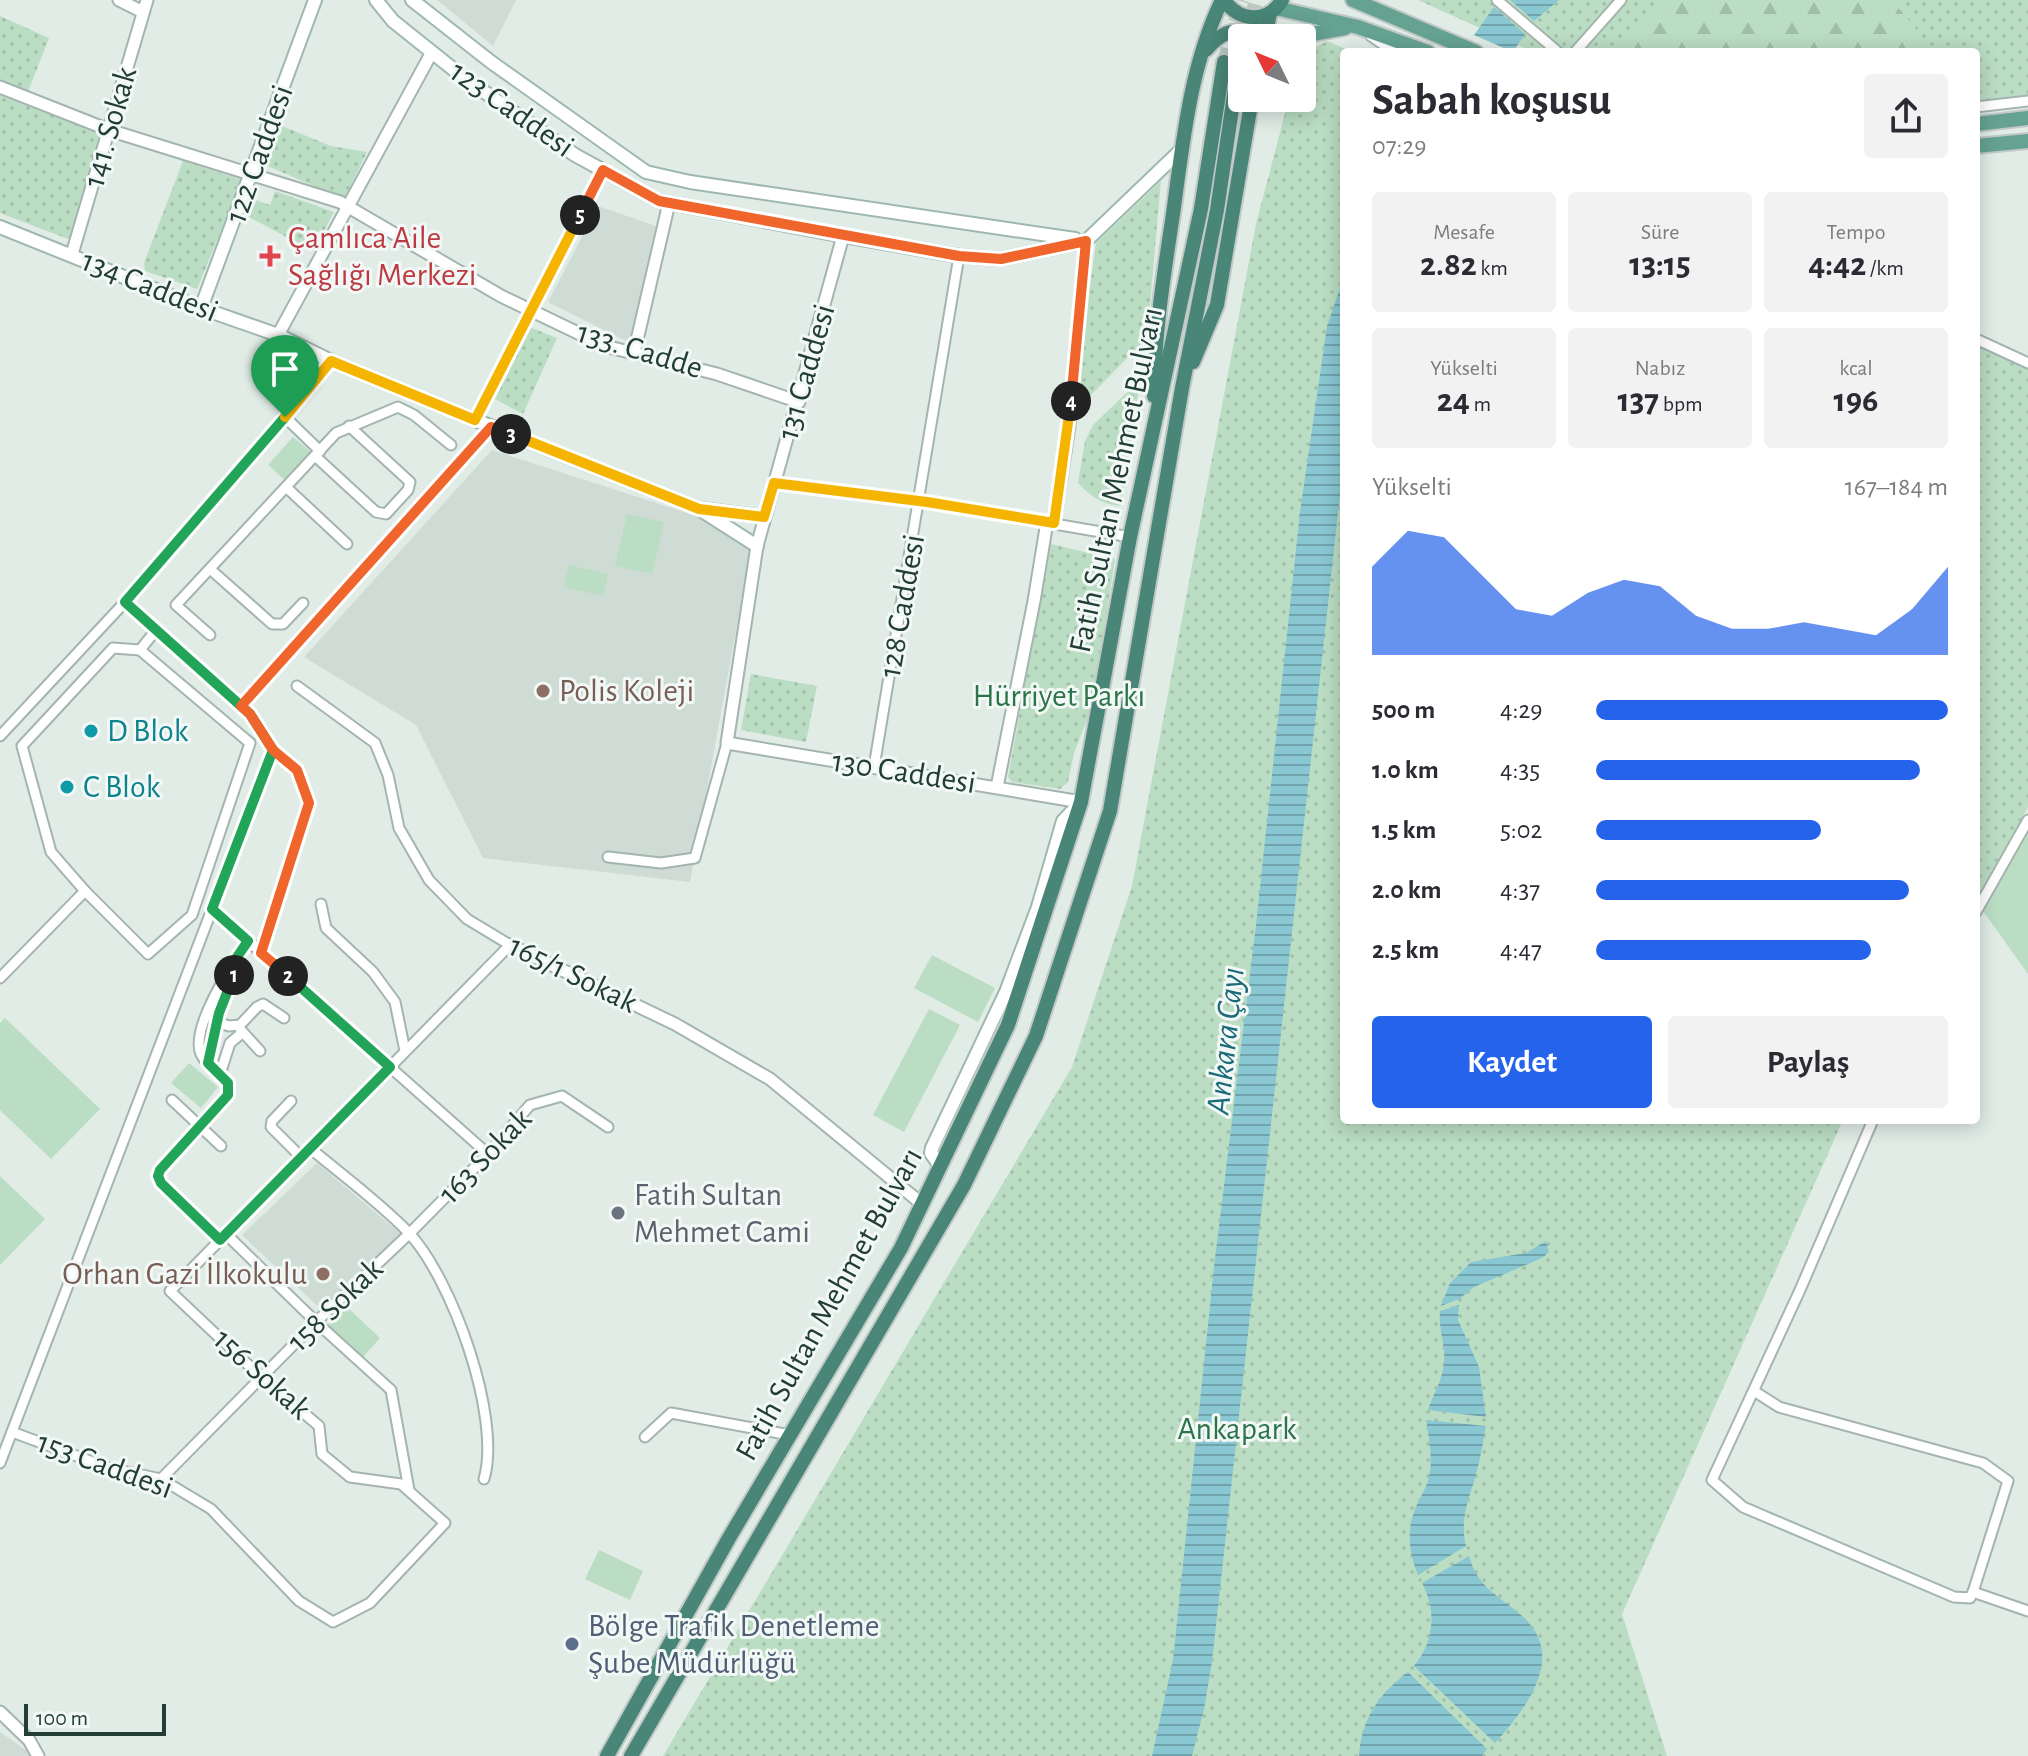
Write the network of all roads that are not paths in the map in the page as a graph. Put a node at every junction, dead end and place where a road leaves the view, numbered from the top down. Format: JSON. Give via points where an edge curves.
{"nodes":[{"id":1,"x":119,"y":0,"type":"edge"},
{"id":2,"x":315,"y":0,"type":"edge"},
{"id":3,"x":376,"y":0,"type":"edge"},
{"id":4,"x":412,"y":0,"type":"edge"},
{"id":5,"x":1223,"y":0,"type":"edge"},
{"id":6,"x":1497,"y":0,"type":"edge"},
{"id":7,"x":1621,"y":0,"type":"edge"},
{"id":8,"x":1359,"y":1,"type":"edge"},
{"id":9,"x":145,"y":6,"type":"edge"},
{"id":10,"x":1276,"y":7,"type":"edge"},
{"id":11,"x":1358,"y":27,"type":"junction"},
{"id":12,"x":1316,"y":31,"type":"edge"},
{"id":13,"x":1228,"y":33,"type":"edge"},
{"id":14,"x":1388,"y":48,"type":"edge"},
{"id":15,"x":1417,"y":48,"type":"edge"},
{"id":16,"x":1466,"y":48,"type":"edge"},
{"id":17,"x":1553,"y":48,"type":"edge"},
{"id":18,"x":1579,"y":48,"type":"edge"},
{"id":19,"x":432,"y":52,"type":"junction"},
{"id":20,"x":1201,"y":56,"type":"junction"},
{"id":21,"x":0,"y":87,"type":"edge"},
{"id":22,"x":2028,"y":101,"type":"edge"},
{"id":23,"x":1980,"y":107,"type":"edge"},
{"id":24,"x":1250,"y":112,"type":"edge"},
{"id":25,"x":2028,"y":118,"type":"edge"},
{"id":26,"x":1980,"y":124,"type":"edge"},
{"id":27,"x":109,"y":130,"type":"junction"},
{"id":28,"x":2028,"y":141,"type":"edge"},
{"id":29,"x":1980,"y":146,"type":"edge"},
{"id":30,"x":1182,"y":149,"type":"junction"},
{"id":31,"x":603,"y":170,"type":"junction"},
{"id":32,"x":252,"y":174,"type":"junction"},
{"id":33,"x":669,"y":203,"type":"junction"},
{"id":34,"x":347,"y":206,"type":"junction"},
{"id":35,"x":0,"y":227,"type":"edge"},
{"id":36,"x":843,"y":236,"type":"junction"},
{"id":37,"x":1086,"y":241,"type":"junction"},
{"id":38,"x":72,"y":254,"type":"junction"},
{"id":39,"x":959,"y":256,"type":"junction"},
{"id":40,"x":201,"y":308,"type":"junction"},
{"id":41,"x":530,"y":311,"type":"junction"},
{"id":42,"x":278,"y":335,"type":"junction"},
{"id":43,"x":1980,"y":341,"type":"edge"},
{"id":44,"x":634,"y":353,"type":"junction"},
{"id":45,"x":331,"y":361,"type":"junction"},
{"id":46,"x":2028,"y":363,"type":"edge"},
{"id":47,"x":1182,"y":388,"type":"junction"},
{"id":48,"x":799,"y":402,"type":"junction"},
{"id":49,"x":285,"y":417,"type":"junction"},
{"id":50,"x":475,"y":420,"type":"junction"},
{"id":51,"x":1154,"y":424,"type":"junction"},
{"id":52,"x":349,"y":426,"type":"junction"},
{"id":53,"x":491,"y":427,"type":"junction"},
{"id":54,"x":451,"y":445,"type":"dead end"},
{"id":55,"x":317,"y":454,"type":"junction"},
{"id":56,"x":774,"y":483,"type":"junction"},
{"id":57,"x":286,"y":487,"type":"junction"},
{"id":58,"x":920,"y":502,"type":"junction"},
{"id":59,"x":699,"y":509,"type":"junction"},
{"id":60,"x":764,"y":517,"type":"junction"},
{"id":61,"x":1051,"y":523,"type":"junction"},
{"id":62,"x":1130,"y":537,"type":"junction"},
{"id":63,"x":347,"y":544,"type":"dead end"},
{"id":64,"x":757,"y":546,"type":"junction"},
{"id":65,"x":210,"y":569,"type":"junction"},
{"id":66,"x":125,"y":602,"type":"junction"},
{"id":67,"x":303,"y":603,"type":"dead end"},
{"id":68,"x":156,"y":630,"type":"junction"},
{"id":69,"x":210,"y":635,"type":"dead end"},
{"id":70,"x":140,"y":650,"type":"junction"},
{"id":71,"x":297,"y":686,"type":"dead end"},
{"id":72,"x":241,"y":706,"type":"junction"},
{"id":73,"x":0,"y":736,"type":"edge"},
{"id":74,"x":727,"y":743,"type":"junction"},
{"id":75,"x":273,"y":750,"type":"junction"},
{"id":76,"x":874,"y":767,"type":"junction"},
{"id":77,"x":997,"y":787,"type":"junction"},
{"id":78,"x":1081,"y":802,"type":"junction"},
{"id":79,"x":2028,"y":820,"type":"edge"},
{"id":80,"x":608,"y":857,"type":"dead end"},
{"id":81,"x":85,"y":891,"type":"junction"},
{"id":82,"x":321,"y":904,"type":"dead end"},
{"id":83,"x":1980,"y":905,"type":"edge"},
{"id":84,"x":212,"y":909,"type":"junction"},
{"id":85,"x":248,"y":941,"type":"junction"},
{"id":86,"x":510,"y":945,"type":"junction"},
{"id":87,"x":261,"y":953,"type":"junction"},
{"id":88,"x":237,"y":957,"type":"junction"},
{"id":89,"x":0,"y":978,"type":"edge"},
{"id":90,"x":206,"y":1018,"type":"junction"},
{"id":91,"x":284,"y":1018,"type":"dead end"},
{"id":92,"x":217,"y":1022,"type":"junction"},
{"id":93,"x":241,"y":1029,"type":"junction"},
{"id":94,"x":260,"y":1051,"type":"dead end"},
{"id":95,"x":405,"y":1051,"type":"junction"},
{"id":96,"x":208,"y":1063,"type":"junction"},
{"id":97,"x":390,"y":1067,"type":"junction"},
{"id":98,"x":220,"y":1074,"type":"junction"},
{"id":99,"x":172,"y":1100,"type":"dead end"},
{"id":100,"x":291,"y":1101,"type":"dead end"},
{"id":101,"x":1871,"y":1124,"type":"edge"},
{"id":102,"x":200,"y":1126,"type":"junction"},
{"id":103,"x":608,"y":1127,"type":"dead end"},
{"id":104,"x":221,"y":1146,"type":"dead end"},
{"id":105,"x":310,"y":1148,"type":"junction"},
{"id":106,"x":488,"y":1154,"type":"junction"},
{"id":107,"x":301,"y":1157,"type":"junction"},
{"id":108,"x":922,"y":1204,"type":"junction"},
{"id":109,"x":410,"y":1233,"type":"junction"},
{"id":110,"x":223,"y":1237,"type":"junction"},
{"id":111,"x":316,"y":1322,"type":"junction"},
{"id":112,"x":261,"y":1377,"type":"junction"},
{"id":113,"x":1754,"y":1391,"type":"junction"},
{"id":114,"x":12,"y":1432,"type":"junction"},
{"id":115,"x":790,"y":1435,"type":"junction"},
{"id":116,"x":645,"y":1437,"type":"dead end"},
{"id":117,"x":0,"y":1463,"type":"edge"},
{"id":118,"x":161,"y":1479,"type":"junction"},
{"id":119,"x":484,"y":1479,"type":"dead end"},
{"id":120,"x":409,"y":1491,"type":"junction"},
{"id":121,"x":445,"y":1523,"type":"joint"},
{"id":122,"x":1973,"y":1592,"type":"junction"},
{"id":123,"x":2028,"y":1611,"type":"edge"},
{"id":124,"x":0,"y":1712,"type":"edge"},
{"id":125,"x":38,"y":1756,"type":"edge"},
{"id":126,"x":607,"y":1756,"type":"edge"},
{"id":127,"x":631,"y":1756,"type":"edge"}],
"edges":[{"from":1,"to":9,"type":"street"},
{"from":2,"to":32,"type":"main road","name":"122 Caddesi"},
{"from":3,"to":19,"type":"main road","name":"123 Caddesi"},
{"from":4,"to":37,"type":"main road","name":"123 Caddesi","via":[[646,172]]},
{"from":5,"to":10,"type":"highway","via":[[1241,16],[1261,17]]},
{"from":5,"to":20,"type":"highway"},
{"from":6,"to":17,"type":"street"},
{"from":7,"to":18,"type":"street"},
{"from":8,"to":16,"type":"main road"},
{"from":9,"to":27,"type":"street","name":"141. Sokak"},
{"from":10,"to":11,"type":"main road"},
{"from":11,"to":12,"type":"main road"},
{"from":11,"to":14,"type":"street"},
{"from":11,"to":15,"type":"main road"},
{"from":13,"to":20,"type":"highway","via":[[1218,35]]},
{"from":19,"to":31,"type":"main road","name":"123 Caddesi"},
{"from":19,"to":34,"type":"street"},
{"from":20,"to":30,"type":"highway"},
{"from":21,"to":27,"type":"street","name":"133. Cadde"},
{"from":22,"to":23,"type":"street"},
{"from":24,"to":47,"type":"highway","via":[[1217,305]]},
{"from":25,"to":26,"type":"main road"},
{"from":27,"to":32,"type":"street","name":"133. Cadde"},
{"from":27,"to":38,"type":"street","name":"141. Sokak"},
{"from":28,"to":29,"type":"main road"},
{"from":30,"to":37,"type":"main road"},
{"from":30,"to":51,"type":"highway","via":[[1154,349]]},
{"from":31,"to":33,"type":"main road","name":"123 Caddesi"},
{"from":31,"to":41,"type":"street"},
{"from":32,"to":34,"type":"street","name":"133. Cadde"},
{"from":32,"to":40,"type":"main road","name":"122 Caddesi"},
{"from":33,"to":36,"type":"main road","name":"123 Caddesi"},
{"from":33,"to":44,"type":"street"},
{"from":34,"to":41,"type":"street","name":"133. Cadde"},
{"from":34,"to":42,"type":"street"},
{"from":35,"to":38,"type":"main road","name":"134 Caddesi"},
{"from":36,"to":39,"type":"main road","name":"123 Caddesi"},
{"from":36,"to":48,"type":"street","name":"131 Caddesi"},
{"from":37,"to":39,"type":"main road","name":"123 Caddesi","via":[[1001,259]]},
{"from":37,"to":61,"type":"street","via":[[1069,426]]},
{"from":38,"to":40,"type":"main road","name":"134 Caddesi"},
{"from":39,"to":58,"type":"street","name":"128 Caddesi"},
{"from":40,"to":42,"type":"main road","name":"134 Caddesi"},
{"from":41,"to":44,"type":"street","name":"133. Cadde","via":[[605,346]]},
{"from":41,"to":50,"type":"street"},
{"from":42,"to":45,"type":"main road","name":"134 Caddesi"},
{"from":43,"to":46,"type":"street"},
{"from":44,"to":48,"type":"street","name":"133. Cadde"},
{"from":45,"to":49,"type":"street"},
{"from":45,"to":50,"type":"main road","name":"134 Caddesi"},
{"from":47,"to":51,"type":"highway","name":"Fatih Sultan Mehmet Bulvarı","via":[[1217,210],[1231,65]]},
{"from":47,"to":127,"type":"highway","name":"Fatih Sultan Mehmet Bulvarı","via":[[1110,811],[1036,1036],[964,1185]]},
{"from":48,"to":56,"type":"street","name":"131 Caddesi"},
{"from":49,"to":55,"type":"street"},
{"from":49,"to":66,"type":"street"},
{"from":50,"to":53,"type":"main road","name":"134 Caddesi"},
{"from":51,"to":62,"type":"highway","name":"Fatih Sultan Mehmet Bulvarı"},
{"from":52,"to":54,"type":"street","via":[[398,407]]},
{"from":52,"to":55,"type":"street"},
{"from":52,"to":55,"type":"street","via":[[410,482],[386,514],[376,512]]},
{"from":53,"to":59,"type":"main road","name":"134 Caddesi"},
{"from":53,"to":72,"type":"street"},
{"from":55,"to":57,"type":"street"},
{"from":56,"to":58,"type":"street"},
{"from":56,"to":60,"type":"street","name":"131 Caddesi"},
{"from":57,"to":63,"type":"street"},
{"from":57,"to":65,"type":"street"},
{"from":58,"to":61,"type":"street"},
{"from":58,"to":76,"type":"street","name":"128 Caddesi"},
{"from":59,"to":60,"type":"main road","name":"134 Caddesi"},
{"from":59,"to":64,"type":"main road","name":"134 Caddesi"},
{"from":60,"to":64,"type":"street","name":"131 Caddesi"},
{"from":61,"to":62,"type":"street"},
{"from":61,"to":77,"type":"street"},
{"from":62,"to":78,"type":"highway","name":"Fatih Sultan Mehmet Bulvarı"},
{"from":64,"to":74,"type":"street","name":"131 Caddesi"},
{"from":65,"to":67,"type":"street","via":[[275,625],[283,624]]},
{"from":65,"to":69,"type":"street","via":[[176,605]]},
{"from":66,"to":68,"type":"street"},
{"from":66,"to":73,"type":"street"},
{"from":68,"to":70,"type":"street"},
{"from":68,"to":72,"type":"street"},
{"from":70,"to":81,"type":"street","via":[[113,648],[22,746],[51,852]]},
{"from":70,"to":81,"type":"street","via":[[250,743],[192,915],[148,954]]},
{"from":71,"to":86,"type":"street","name":"165/1 Sokak","via":[[375,743],[399,828],[429,880],[467,919]]},
{"from":72,"to":75,"type":"street"},
{"from":74,"to":76,"type":"street","name":"130 Caddesi"},
{"from":74,"to":80,"type":"street","via":[[695,858],[661,863]]},
{"from":75,"to":84,"type":"street"},
{"from":75,"to":87,"type":"street","via":[[297,770],[309,803]]},
{"from":76,"to":77,"type":"street","name":"130 Caddesi"},
{"from":77,"to":78,"type":"street","name":"130 Caddesi"},
{"from":78,"to":108,"type":"highway","name":"Fatih Sultan Mehmet Bulvarı","via":[[1008,1025]]},
{"from":79,"to":83,"type":"street"},
{"from":81,"to":89,"type":"street"},
{"from":82,"to":95,"type":"street","via":[[326,928],[373,972],[395,1002]]},
{"from":84,"to":85,"type":"street"},
{"from":84,"to":114,"type":"street"},
{"from":85,"to":87,"type":"street"},
{"from":85,"to":88,"type":"street"},
{"from":86,"to":95,"type":"street"},
{"from":86,"to":108,"type":"street","name":"165/1 Sokak","via":[[675,1024],[770,1079]]},
{"from":87,"to":97,"type":"street"},
{"from":88,"to":90,"type":"street"},
{"from":88,"to":92,"type":"street"},
{"from":90,"to":92,"type":"street"},
{"from":90,"to":96,"type":"street","via":[[199,1046]]},
{"from":91,"to":93,"type":"street","via":[[261,1004]]},
{"from":92,"to":93,"type":"street"},
{"from":92,"to":96,"type":"street"},
{"from":93,"to":94,"type":"street"},
{"from":93,"to":98,"type":"street","via":[[230,1043]]},
{"from":95,"to":97,"type":"street"},
{"from":96,"to":98,"type":"street"},
{"from":97,"to":105,"type":"street"},
{"from":97,"to":106,"type":"street"},
{"from":98,"to":102,"type":"street","via":[[228,1083],[228,1095]]},
{"from":99,"to":102,"type":"street"},
{"from":100,"to":107,"type":"street","via":[[271,1127]]},
{"from":101,"to":113,"type":"street"},
{"from":102,"to":104,"type":"street"},
{"from":102,"to":110,"type":"street","via":[[158,1176]]},
{"from":103,"to":106,"type":"street","name":"163 Sokak","via":[[562,1096],[530,1105]]},
{"from":105,"to":107,"type":"street"},
{"from":105,"to":109,"type":"street"},
{"from":106,"to":109,"type":"street","name":"163 Sokak"},
{"from":107,"to":110,"type":"street"},
{"from":108,"to":115,"type":"highway","name":"Fatih Sultan Mehmet Bulvarı"},
{"from":109,"to":111,"type":"street","name":"158 Sokak"},
{"from":109,"to":119,"type":"street","via":[[450,1295],[480,1383],[489,1463]]},
{"from":110,"to":111,"type":"street"},
{"from":110,"to":112,"type":"street","name":"156 Sokak","via":[[170,1291]]},
{"from":111,"to":112,"type":"street","name":"158 Sokak"},
{"from":111,"to":120,"type":"street","via":[[391,1390]]},
{"from":112,"to":118,"type":"street","name":"158 Sokak"},
{"from":112,"to":120,"type":"street","name":"156 Sokak","via":[[319,1426],[322,1454],[350,1477],[401,1484]]},
{"from":113,"to":122,"type":"street","via":[[1779,1407],[1983,1463],[2000,1473],[2008,1481]]},
{"from":113,"to":122,"type":"street","via":[[1712,1480],[1743,1507],[1954,1597],[1970,1598]]},
{"from":114,"to":117,"type":"street"},
{"from":114,"to":118,"type":"street","name":"153 Caddesi","via":[[109,1468]]},
{"from":115,"to":116,"type":"street","via":[[671,1413]]},
{"from":115,"to":126,"type":"highway","name":"Fatih Sultan Mehmet Bulvarı"},
{"from":118,"to":121,"type":"street","name":"153 Caddesi","via":[[211,1509],[299,1601],[333,1622],[370,1603]]},
{"from":120,"to":121,"type":"street","name":"156 Sokak"},
{"from":122,"to":123,"type":"street"},
{"from":124,"to":125,"type":"street"}]}
